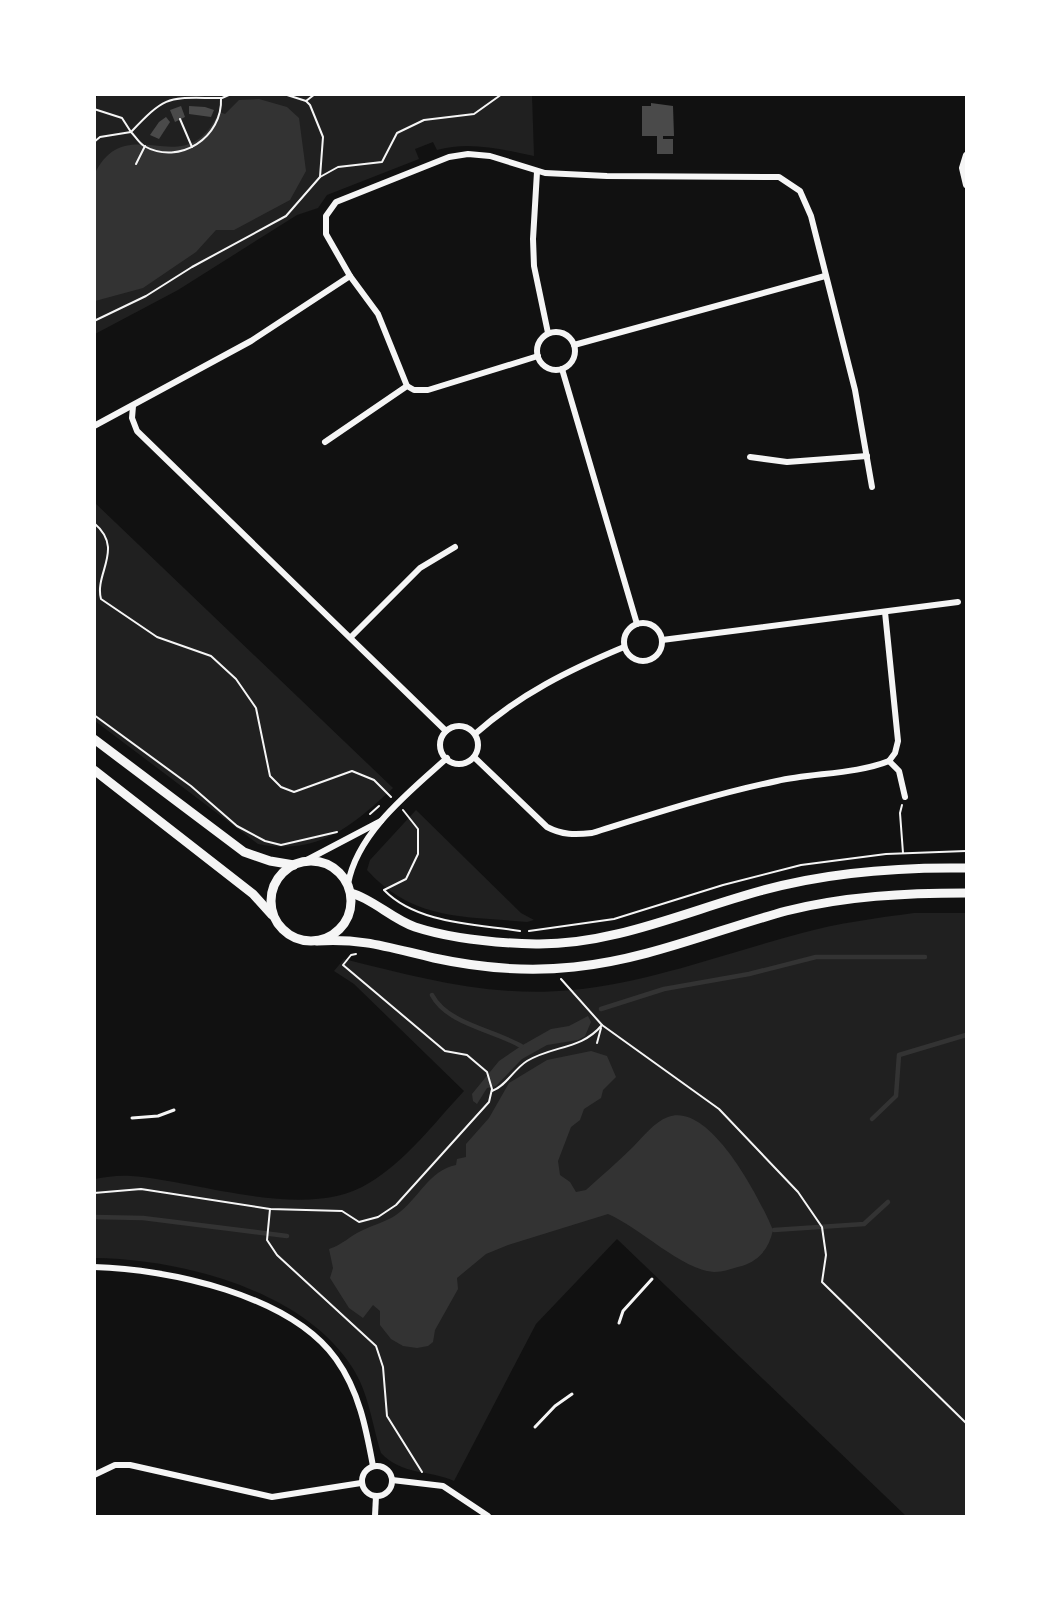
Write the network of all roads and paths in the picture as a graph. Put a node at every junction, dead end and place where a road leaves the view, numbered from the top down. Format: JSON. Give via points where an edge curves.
{"nodes":[{"id":1,"x":231,"y":94,"type":"edge"},
{"id":2,"x":284,"y":94,"type":"edge"},
{"id":3,"x":315,"y":94,"type":"edge"},
{"id":4,"x":502,"y":94,"type":"edge"},
{"id":5,"x":221,"y":98,"type":"junction"},
{"id":6,"x":306,"y":101,"type":"junction"},
{"id":7,"x":94,"y":109,"type":"edge"},
{"id":8,"x":180,"y":119,"type":"dead end"},
{"id":9,"x":131,"y":132,"type":"junction"},
{"id":10,"x":94,"y":142,"type":"edge"},
{"id":11,"x":145,"y":146,"type":"junction"},
{"id":12,"x":192,"y":147,"type":"junction"},
{"id":13,"x":966,"y":155,"type":"edge"},
{"id":14,"x":136,"y":164,"type":"dead end"},
{"id":15,"x":537,"y":172,"type":"junction"},
{"id":16,"x":320,"y":177,"type":"junction"},
{"id":17,"x":966,"y":185,"type":"edge"},
{"id":18,"x":350,"y":276,"type":"junction"},
{"id":19,"x":825,"y":276,"type":"junction"},
{"id":20,"x":94,"y":321,"type":"edge"},
{"id":21,"x":548,"y":333,"type":"junction"},
{"id":22,"x":574,"y":345,"type":"junction"},
{"id":23,"x":538,"y":356,"type":"junction"},
{"id":24,"x":562,"y":369,"type":"junction"},
{"id":25,"x":407,"y":386,"type":"junction"},
{"id":26,"x":133,"y":406,"type":"junction"},
{"id":27,"x":94,"y":426,"type":"edge"},
{"id":28,"x":325,"y":442,"type":"dead end"},
{"id":29,"x":867,"y":456,"type":"junction"},
{"id":30,"x":750,"y":457,"type":"dead end"},
{"id":31,"x":872,"y":487,"type":"dead end"},
{"id":32,"x":94,"y":523,"type":"edge"},
{"id":33,"x":455,"y":547,"type":"dead end"},
{"id":34,"x":958,"y":602,"type":"dead end"},
{"id":35,"x":885,"y":612,"type":"junction"},
{"id":36,"x":637,"y":624,"type":"junction"},
{"id":37,"x":351,"y":637,"type":"junction"},
{"id":38,"x":662,"y":640,"type":"junction"},
{"id":39,"x":624,"y":647,"type":"junction"},
{"id":40,"x":94,"y":715,"type":"edge"},
{"id":41,"x":446,"y":731,"type":"junction"},
{"id":42,"x":475,"y":734,"type":"junction"},
{"id":43,"x":94,"y":739,"type":"edge"},
{"id":44,"x":474,"y":757,"type":"junction"},
{"id":45,"x":447,"y":758,"type":"junction"},
{"id":46,"x":889,"y":761,"type":"junction"},
{"id":47,"x":94,"y":770,"type":"edge"},
{"id":48,"x":391,"y":796,"type":"junction"},
{"id":49,"x":905,"y":797,"type":"joint"},
{"id":50,"x":399,"y":804,"type":"junction"},
{"id":51,"x":369,"y":815,"type":"dead end"},
{"id":52,"x":384,"y":819,"type":"junction"},
{"id":53,"x":342,"y":830,"type":"dead end"},
{"id":54,"x":966,"y":851,"type":"edge"},
{"id":55,"x":903,"y":853,"type":"junction"},
{"id":56,"x":298,"y":863,"type":"junction"},
{"id":57,"x":966,"y":868,"type":"edge"},
{"id":58,"x":904,"y":869,"type":"junction"},
{"id":59,"x":349,"y":889,"type":"junction"},
{"id":60,"x":966,"y":893,"type":"edge"},
{"id":61,"x":274,"y":917,"type":"junction"},
{"id":62,"x":317,"y":941,"type":"junction"},
{"id":63,"x":360,"y":954,"type":"dead end"},
{"id":64,"x":550,"y":969,"type":"junction"},
{"id":65,"x":602,"y":1025,"type":"junction"},
{"id":66,"x":597,"y":1043,"type":"dead end"},
{"id":67,"x":491,"y":1090,"type":"junction"},
{"id":68,"x":174,"y":1110,"type":"dead end"},
{"id":69,"x":132,"y":1118,"type":"dead end"},
{"id":70,"x":94,"y":1193,"type":"edge"},
{"id":71,"x":270,"y":1209,"type":"junction"},
{"id":72,"x":94,"y":1267,"type":"edge"},
{"id":73,"x":652,"y":1279,"type":"dead end"},
{"id":74,"x":619,"y":1323,"type":"dead end"},
{"id":75,"x":572,"y":1394,"type":"dead end"},
{"id":76,"x":966,"y":1423,"type":"edge"},
{"id":77,"x":535,"y":1427,"type":"dead end"},
{"id":78,"x":373,"y":1466,"type":"junction"},
{"id":79,"x":94,"y":1475,"type":"edge"},
{"id":80,"x":392,"y":1480,"type":"junction"},
{"id":81,"x":421,"y":1482,"type":"junction"},
{"id":82,"x":361,"y":1483,"type":"junction"},
{"id":83,"x":376,"y":1496,"type":"junction"},
{"id":84,"x":375,"y":1516,"type":"edge"},
{"id":85,"x":488,"y":1516,"type":"edge"}],
"edges":[{"from":1,"to":5,"type":"path"},
{"from":2,"to":6,"type":"path"},
{"from":3,"to":6,"type":"path"},
{"from":4,"to":16,"type":"path","via":[[474,114],[424,120],[397,133],[382,162],[338,167]]},
{"from":5,"to":9,"type":"path","via":[[171,98],[158,104]]},
{"from":5,"to":12,"type":"path","via":[[222,113],[215,128]]},
{"from":6,"to":16,"type":"path","via":[[323,137]]},
{"from":7,"to":9,"type":"path","via":[[122,118]]},
{"from":8,"to":12,"type":"path"},
{"from":9,"to":10,"type":"path","via":[[100,137]]},
{"from":9,"to":11,"type":"path"},
{"from":11,"to":12,"type":"path","via":[[169,151]]},
{"from":11,"to":14,"type":"path"},
{"from":13,"to":17,"type":"street","via":[[962,168]]},
{"from":15,"to":18,"type":"street","via":[[490,156],[458,155],[336,202],[326,216],[326,234]]},
{"from":15,"to":19,"type":"street","via":[[779,177],[800,191],[811,216]]},
{"from":15,"to":21,"type":"street","via":[[532,238]]},
{"from":16,"to":20,"type":"path","via":[[286,216],[146,296]]},
{"from":18,"to":25,"type":"street","via":[[378,314]]},
{"from":18,"to":26,"type":"street","via":[[251,341]]},
{"from":19,"to":22,"type":"street"},
{"from":19,"to":29,"type":"street","via":[[855,390]]},
{"from":21,"to":22,"type":"street","via":[[567,335]]},
{"from":21,"to":23,"type":"street","via":[[540,340]]},
{"from":22,"to":24,"type":"street","via":[[574,357]]},
{"from":23,"to":24,"type":"street","via":[[544,366]]},
{"from":23,"to":25,"type":"street","via":[[428,390]]},
{"from":24,"to":36,"type":"street"},
{"from":25,"to":28,"type":"street"},
{"from":26,"to":27,"type":"street"},
{"from":26,"to":37,"type":"street","via":[[137,431]]},
{"from":29,"to":30,"type":"street","via":[[787,462]]},
{"from":29,"to":31,"type":"street"},
{"from":32,"to":48,"type":"path","via":[[103,530],[107,541],[101,599],[157,637],[211,656],[236,679],[256,708],[267,767],[275,783],[294,792],[352,771],[374,780]]},
{"from":33,"to":37,"type":"street","via":[[420,568]]},
{"from":34,"to":35,"type":"street"},
{"from":35,"to":38,"type":"street"},
{"from":35,"to":46,"type":"street","via":[[898,741]]},
{"from":36,"to":38,"type":"street","via":[[653,626]]},
{"from":36,"to":39,"type":"street","via":[[627,630]]},
{"from":37,"to":41,"type":"street"},
{"from":38,"to":39,"type":"street","via":[[659,652],[643,661],[631,657]]},
{"from":39,"to":42,"type":"street","via":[[532,690]]},
{"from":40,"to":53,"type":"path","via":[[191,786],[237,826],[265,841],[281,845]]},
{"from":41,"to":42,"type":"street","via":[[461,726]]},
{"from":41,"to":45,"type":"street","via":[[441,742]]},
{"from":42,"to":44,"type":"street","via":[[478,746]]},
{"from":43,"to":56,"type":"main road","via":[[244,852],[270,861]]},
{"from":44,"to":45,"type":"street","via":[[458,763]]},
{"from":44,"to":46,"type":"street","via":[[547,827],[560,834],[576,835],[719,794]]},
{"from":45,"to":50,"type":"street"},
{"from":46,"to":49,"type":"street","via":[[899,771]]},
{"from":47,"to":61,"type":"main road","via":[[253,894]]},
{"from":48,"to":50,"type":"path"},
{"from":48,"to":51,"type":"path"},
{"from":49,"to":55,"type":"path","via":[[900,813]]},
{"from":50,"to":52,"type":"street"},
{"from":50,"to":55,"type":"path","via":[[418,830],[418,854],[406,879],[384,890],[412,910],[446,920],[525,932],[614,919],[801,865]]},
{"from":52,"to":56,"type":"street"},
{"from":52,"to":59,"type":"street","via":[[355,857]]},
{"from":54,"to":55,"type":"path"},
{"from":55,"to":58,"type":"path"},
{"from":56,"to":59,"type":"main road","via":[[316,861],[329,865],[340,873]]},
{"from":56,"to":61,"type":"main road","via":[[284,871],[271,892]]},
{"from":57,"to":58,"type":"main road"},
{"from":58,"to":59,"type":"main road","via":[[826,877],[762,890],[614,935],[537,944],[466,938],[415,927]]},
{"from":59,"to":62,"type":"main road","via":[[347,919],[340,929]]},
{"from":60,"to":64,"type":"main road","via":[[876,896],[806,907],[614,961]]},
{"from":61,"to":62,"type":"main road","via":[[296,939]]},
{"from":62,"to":64,"type":"main road","via":[[370,942],[479,967]]},
{"from":63,"to":67,"type":"path","via":[[351,955],[343,965],[445,1051],[467,1055],[487,1072]]},
{"from":64,"to":65,"type":"path"},
{"from":65,"to":66,"type":"path"},
{"from":65,"to":67,"type":"path","via":[[586,1041],[539,1054]]},
{"from":65,"to":76,"type":"path","via":[[719,1109],[750,1139],[798,1192],[822,1227],[826,1255],[822,1282]]},
{"from":67,"to":71,"type":"path","via":[[489,1102],[396,1205],[378,1217],[359,1222],[342,1211]]},
{"from":68,"to":69,"type":"lane"},
{"from":70,"to":71,"type":"path","via":[[141,1189]]},
{"from":71,"to":81,"type":"path","via":[[267,1240],[277,1255],[376,1346],[383,1367],[387,1416],[422,1471]]},
{"from":72,"to":78,"type":"street","via":[[186,1279],[249,1299],[300,1325],[335,1357],[356,1395]]},
{"from":73,"to":74,"type":"lane","via":[[623,1311]]},
{"from":75,"to":77,"type":"lane"},
{"from":78,"to":80,"type":"street","via":[[386,1468]]},
{"from":78,"to":82,"type":"street","via":[[363,1473]]},
{"from":79,"to":82,"type":"street","via":[[115,1465],[130,1464],[272,1497]]},
{"from":80,"to":81,"type":"street"},
{"from":80,"to":83,"type":"street","via":[[389,1491]]},
{"from":81,"to":85,"type":"street","via":[[443,1486]]},
{"from":82,"to":83,"type":"street","via":[[365,1492]]},
{"from":83,"to":84,"type":"street"}]}
